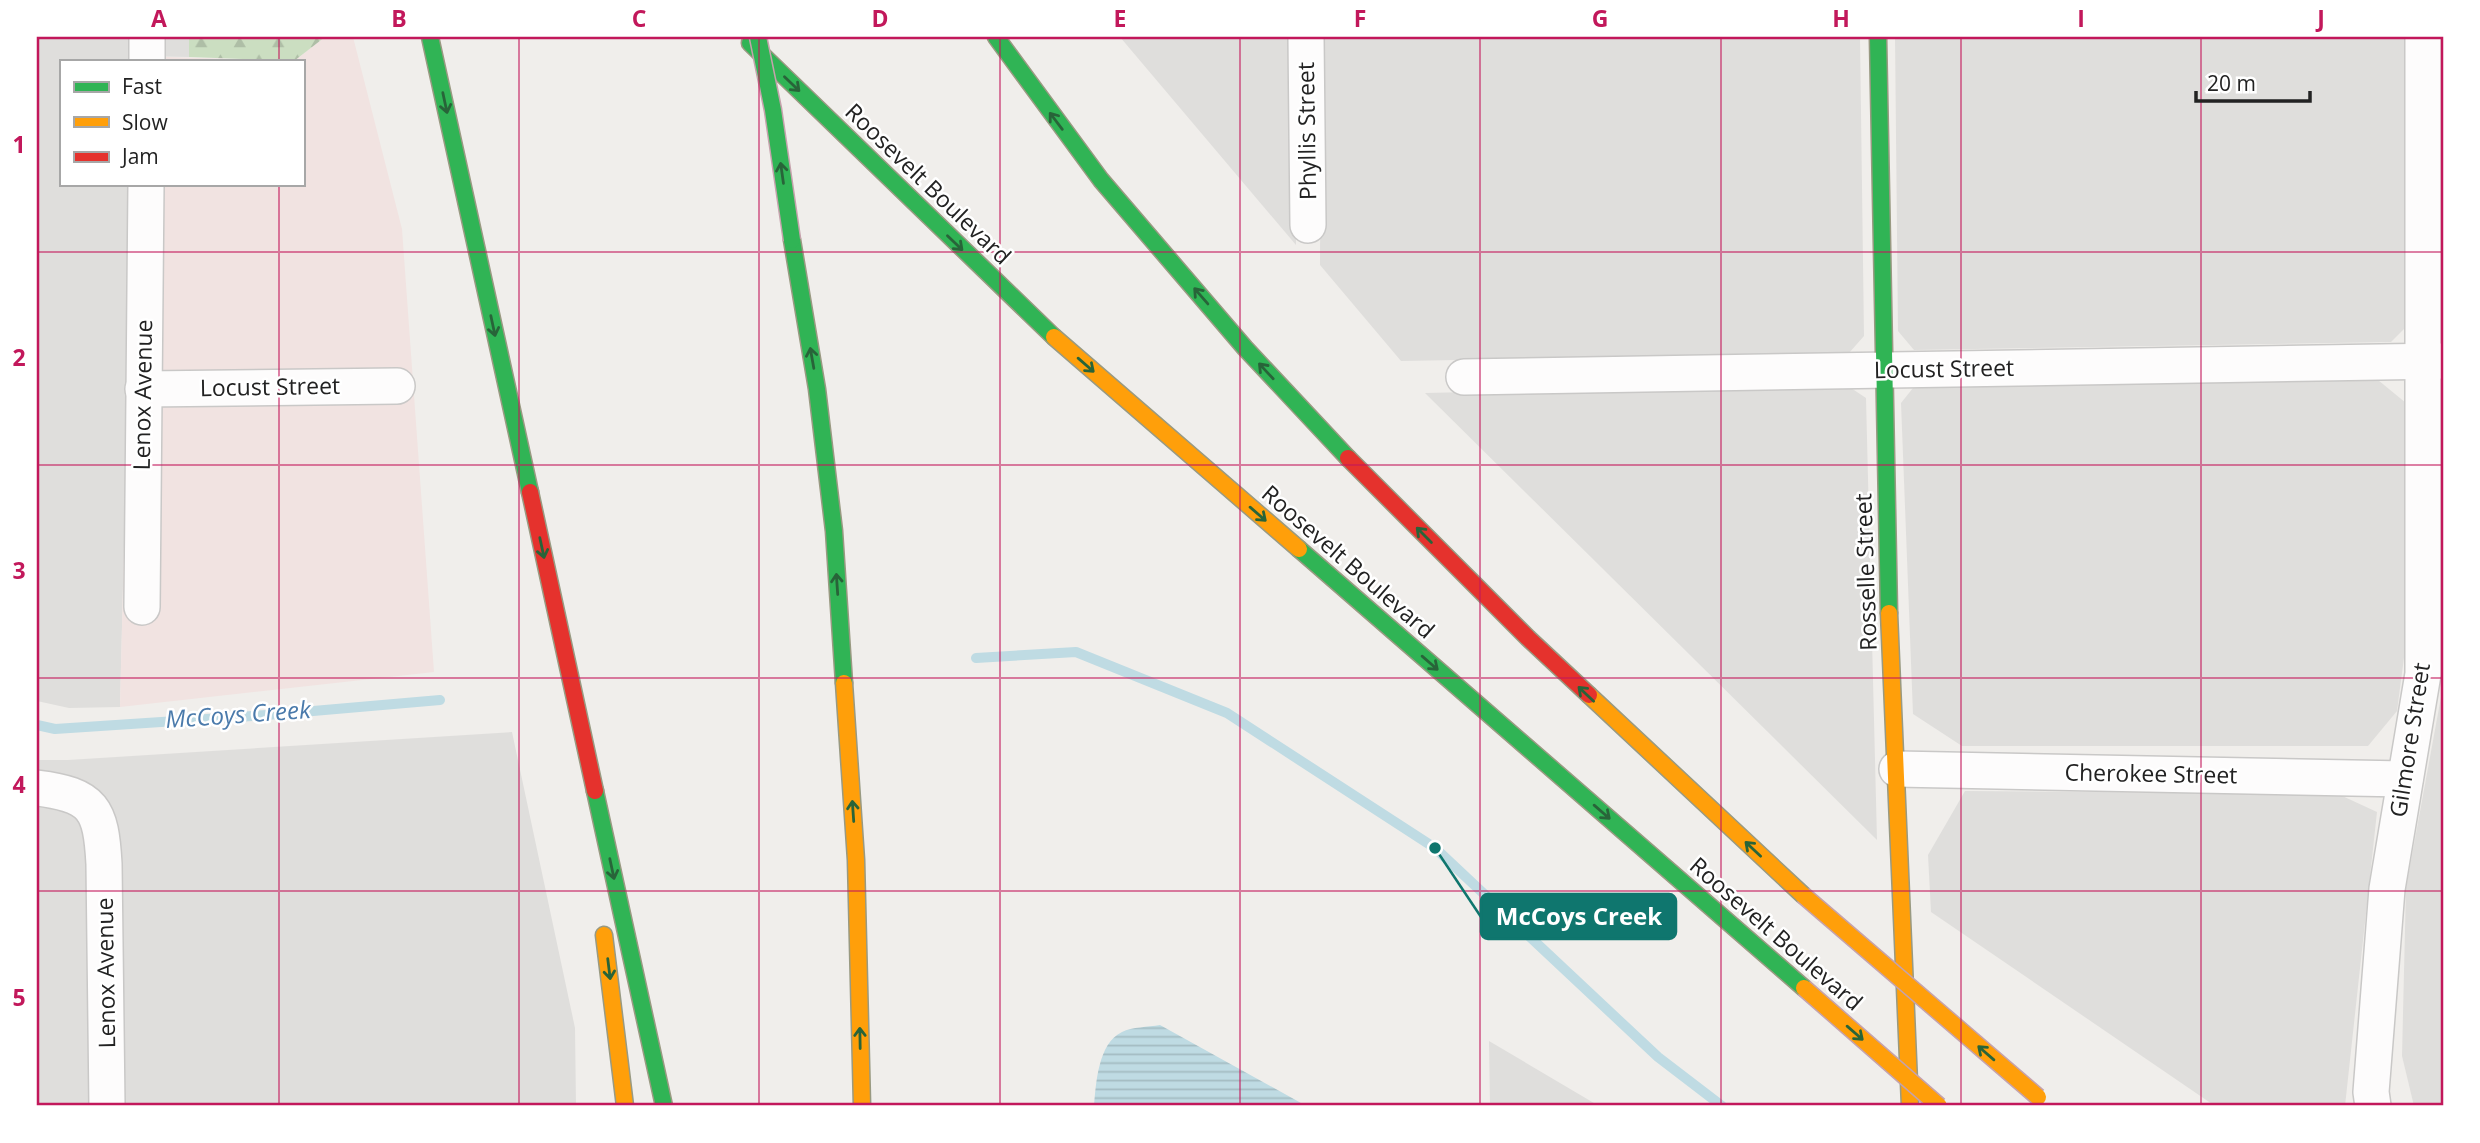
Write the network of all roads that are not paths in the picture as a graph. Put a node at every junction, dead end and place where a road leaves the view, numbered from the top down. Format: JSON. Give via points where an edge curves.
{"nodes":[{"id":1,"x":147,"y":37,"type":"edge"},
{"id":2,"x":430,"y":37,"type":"edge"},
{"id":3,"x":743,"y":37,"type":"edge"},
{"id":4,"x":758,"y":37,"type":"edge"},
{"id":5,"x":996,"y":37,"type":"edge"},
{"id":6,"x":1306,"y":37,"type":"edge"},
{"id":7,"x":1878,"y":37,"type":"edge"},
{"id":8,"x":2423,"y":37,"type":"edge"},
{"id":9,"x":147,"y":60,"type":"edge"},
{"id":10,"x":146,"y":186,"type":"edge"},
{"id":11,"x":1308,"y":225,"type":"dead end"},
{"id":12,"x":2434,"y":361,"type":"edge"},
{"id":13,"x":1884,"y":370,"type":"junction"},
{"id":14,"x":1464,"y":377,"type":"dead end"},
{"id":15,"x":397,"y":386,"type":"dead end"},
{"id":16,"x":143,"y":389,"type":"junction"},
{"id":17,"x":142,"y":607,"type":"dead end"},
{"id":18,"x":576,"y":707,"type":"junction"},
{"id":19,"x":1898,"y":769,"type":"junction"},
{"id":20,"x":2405,"y":779,"type":"junction"},
{"id":21,"x":37,"y":788,"type":"edge"},
{"id":22,"x":597,"y":872,"type":"dead end"},
{"id":23,"x":602,"y":913,"type":"dead end"},
{"id":24,"x":2043,"y":1102,"type":"edge"},
{"id":25,"x":107,"y":1106,"type":"edge"},
{"id":26,"x":625,"y":1106,"type":"edge"},
{"id":27,"x":664,"y":1106,"type":"edge"},
{"id":28,"x":862,"y":1106,"type":"edge"},
{"id":29,"x":1910,"y":1106,"type":"edge"},
{"id":30,"x":1939,"y":1106,"type":"edge"},
{"id":31,"x":2373,"y":1106,"type":"edge"}],
"edges":[{"from":1,"to":9,"type":"street"},
{"from":2,"to":18,"type":"main road","one_way":true},
{"from":3,"to":30,"type":"main road","name":"Roosevelt Boulevard","one_way":true,"bridge":true,"via":[[1035,320]]},
{"from":28,"to":4,"type":"main road","one_way":true,"bridge":true,"via":[[856,860],[834,531],[817,388]]},
{"from":24,"to":5,"type":"main road","name":"Roosevelt Boulevard","one_way":true,"bridge":true,"via":[[1803,895],[1528,638],[1336,446],[1101,180]]},
{"from":6,"to":11,"type":"street","name":"Phyllis Street"},
{"from":7,"to":13,"type":"main road","name":"Rosselle Street"},
{"from":8,"to":12,"type":"street","name":"Gilmore Street"},
{"from":10,"to":16,"type":"street","name":"Lenox Avenue"},
{"from":12,"to":13,"type":"street","name":"Locust Street"},
{"from":12,"to":20,"type":"street","name":"Gilmore Street","via":[[2423,674]]},
{"from":13,"to":14,"type":"street","name":"Locust Street"},
{"from":13,"to":19,"type":"main road","name":"Rosselle Street","via":[[1888,588]]},
{"from":15,"to":16,"type":"street","name":"Locust Street"},
{"from":16,"to":17,"type":"street","name":"Lenox Avenue"},
{"from":18,"to":22,"type":"main road"},
{"from":18,"to":27,"type":"main road","one_way":true},
{"from":19,"to":20,"type":"street","name":"Cherokee Street"},
{"from":19,"to":29,"type":"main road","name":"Rosselle Street"},
{"from":20,"to":31,"type":"street","name":"Gilmore Street","via":[[2387,889]]},
{"from":21,"to":25,"type":"street","name":"Lenox Avenue","via":[[63,791],[88,803],[102,829]]},
{"from":23,"to":26,"type":"main road","one_way":true}]}
